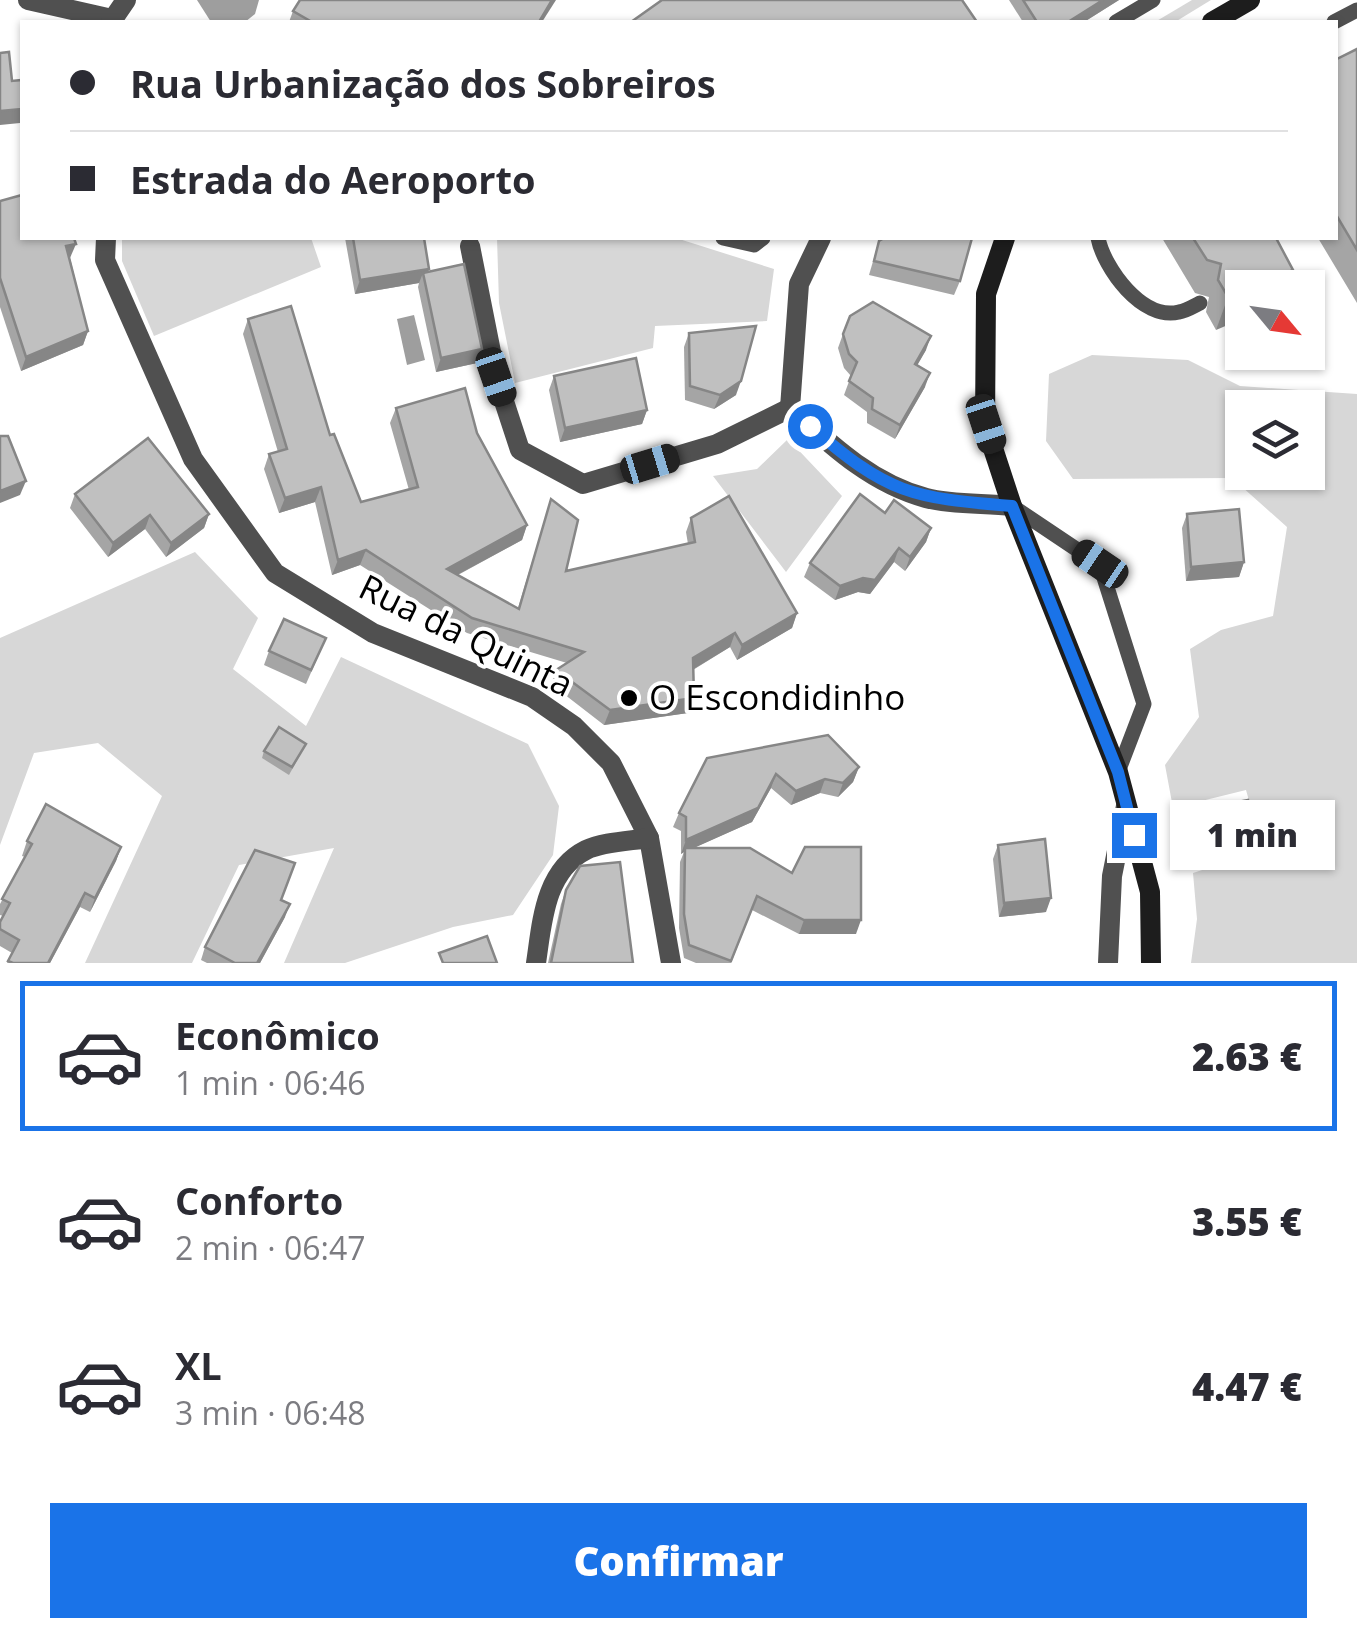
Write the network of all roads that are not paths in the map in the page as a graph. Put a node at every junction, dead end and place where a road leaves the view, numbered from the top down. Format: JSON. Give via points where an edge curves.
{"nodes":[{"id":1,"x":28,"y":0,"type":"edge"},
{"id":2,"x":1153,"y":0,"type":"edge"},
{"id":3,"x":1250,"y":0,"type":"edge"},
{"id":4,"x":108,"y":20,"type":"edge"},
{"id":5,"x":1119,"y":20,"type":"edge"},
{"id":6,"x":1215,"y":20,"type":"edge"},
{"id":7,"x":106,"y":240,"type":"edge"},
{"id":8,"x":733,"y":240,"type":"edge"},
{"id":9,"x":761,"y":240,"type":"edge"},
{"id":10,"x":821,"y":240,"type":"edge"},
{"id":11,"x":1003,"y":240,"type":"edge"},
{"id":12,"x":1099,"y":240,"type":"edge"},
{"id":13,"x":470,"y":246,"type":"dead end"},
{"id":14,"x":1200,"y":303,"type":"dead end"},
{"id":15,"x":790,"y":408,"type":"junction"},
{"id":16,"x":1012,"y":506,"type":"junction"},
{"id":17,"x":1118,"y":772,"type":"junction"},
{"id":18,"x":1126,"y":806,"type":"junction"},
{"id":19,"x":649,"y":838,"type":"junction"},
{"id":20,"x":536,"y":963,"type":"edge"},
{"id":21,"x":671,"y":963,"type":"edge"},
{"id":22,"x":1108,"y":963,"type":"edge"},
{"id":23,"x":1152,"y":963,"type":"edge"}],
"edges":[{"from":1,"to":4,"type":"street"},
{"from":2,"to":5,"type":"lane"},
{"from":3,"to":6,"type":"main road"},
{"from":7,"to":19,"type":"street","name":"Rua da Quinta","via":[[105,260],[193,459],[275,573],[373,633],[532,697],[574,726],[611,763]]},
{"from":8,"to":9,"type":"lane"},
{"from":10,"to":15,"type":"street","via":[[799,284]]},
{"from":11,"to":16,"type":"main road","via":[[986,294],[986,424]]},
{"from":12,"to":14,"type":"lane","via":[[1130,294],[1154,309],[1176,314]]},
{"from":13,"to":15,"type":"street","via":[[496,377],[520,450],[583,484],[717,444]]},
{"from":15,"to":16,"type":"street","via":[[888,485],[929,499]]},
{"from":16,"to":17,"type":"main road"},
{"from":16,"to":17,"type":"lane","via":[[1100,564],[1144,704]]},
{"from":17,"to":18,"type":"main road"},
{"from":18,"to":22,"type":"street","via":[[1112,876]]},
{"from":18,"to":23,"type":"main road","via":[[1150,892]]},
{"from":19,"to":20,"type":"street","via":[[585,850],[564,871],[546,896]]},
{"from":19,"to":21,"type":"street","name":"Rua da Quinta"}]}
